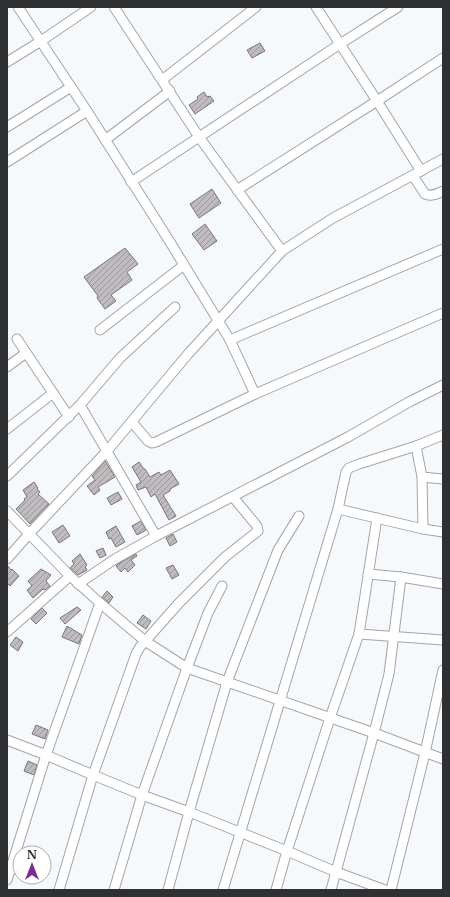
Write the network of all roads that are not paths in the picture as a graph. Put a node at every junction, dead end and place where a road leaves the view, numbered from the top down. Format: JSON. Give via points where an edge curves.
{"nodes":[{"id":1,"x":18,"y":7,"type":"edge"},
{"id":2,"x":91,"y":7,"type":"edge"},
{"id":3,"x":114,"y":7,"type":"edge"},
{"id":4,"x":256,"y":7,"type":"edge"},
{"id":5,"x":316,"y":7,"type":"edge"},
{"id":6,"x":398,"y":7,"type":"edge"},
{"id":7,"x":41,"y":41,"type":"junction"},
{"id":8,"x":340,"y":44,"type":"junction"},
{"id":9,"x":443,"y":58,"type":"edge"},
{"id":10,"x":7,"y":62,"type":"edge"},
{"id":11,"x":162,"y":80,"type":"junction"},
{"id":12,"x":71,"y":87,"type":"junction"},
{"id":13,"x":170,"y":91,"type":"junction"},
{"id":14,"x":377,"y":102,"type":"junction"},
{"id":15,"x":87,"y":111,"type":"junction"},
{"id":16,"x":7,"y":127,"type":"edge"},
{"id":17,"x":199,"y":137,"type":"junction"},
{"id":18,"x":105,"y":140,"type":"junction"},
{"id":19,"x":443,"y":159,"type":"edge"},
{"id":20,"x":7,"y":162,"type":"edge"},
{"id":21,"x":421,"y":171,"type":"junction"},
{"id":22,"x":412,"y":176,"type":"junction"},
{"id":23,"x":131,"y":182,"type":"junction"},
{"id":24,"x":237,"y":190,"type":"junction"},
{"id":25,"x":443,"y":191,"type":"edge"},
{"id":26,"x":443,"y":249,"type":"edge"},
{"id":27,"x":282,"y":251,"type":"junction"},
{"id":28,"x":184,"y":265,"type":"junction"},
{"id":29,"x":174,"y":307,"type":"dead end"},
{"id":30,"x":443,"y":313,"type":"edge"},
{"id":31,"x":218,"y":321,"type":"junction"},
{"id":32,"x":100,"y":330,"type":"dead end"},
{"id":33,"x":17,"y":339,"type":"dead end"},
{"id":34,"x":230,"y":340,"type":"junction"},
{"id":35,"x":26,"y":353,"type":"junction"},
{"id":36,"x":7,"y":367,"type":"edge"},
{"id":37,"x":443,"y":385,"type":"edge"},
{"id":38,"x":53,"y":393,"type":"junction"},
{"id":39,"x":255,"y":394,"type":"junction"},
{"id":40,"x":80,"y":405,"type":"junction"},
{"id":41,"x":68,"y":417,"type":"junction"},
{"id":42,"x":132,"y":422,"type":"junction"},
{"id":43,"x":7,"y":429,"type":"edge"},
{"id":44,"x":443,"y":435,"type":"edge"},
{"id":45,"x":416,"y":446,"type":"junction"},
{"id":46,"x":107,"y":451,"type":"junction"},
{"id":47,"x":7,"y":476,"type":"edge"},
{"id":48,"x":422,"y":477,"type":"junction"},
{"id":49,"x":443,"y":479,"type":"edge"},
{"id":50,"x":233,"y":497,"type":"junction"},
{"id":51,"x":338,"y":509,"type":"junction"},
{"id":52,"x":7,"y":511,"type":"edge"},
{"id":53,"x":299,"y":516,"type":"dead end"},
{"id":54,"x":377,"y":518,"type":"junction"},
{"id":55,"x":423,"y":529,"type":"junction"},
{"id":56,"x":443,"y":532,"type":"edge"},
{"id":57,"x":29,"y":534,"type":"junction"},
{"id":58,"x":156,"y":536,"type":"junction"},
{"id":59,"x":7,"y":559,"type":"edge"},
{"id":60,"x":368,"y":574,"type":"junction"},
{"id":61,"x":70,"y":576,"type":"junction"},
{"id":62,"x":401,"y":577,"type":"junction"},
{"id":63,"x":78,"y":584,"type":"junction"},
{"id":64,"x":443,"y":584,"type":"edge"},
{"id":65,"x":222,"y":586,"type":"dead end"},
{"id":66,"x":100,"y":603,"type":"junction"},
{"id":67,"x":7,"y":632,"type":"edge"},
{"id":68,"x":359,"y":634,"type":"junction"},
{"id":69,"x":394,"y":636,"type":"junction"},
{"id":70,"x":443,"y":640,"type":"edge"},
{"id":71,"x":145,"y":641,"type":"junction"},
{"id":72,"x":187,"y":668,"type":"junction"},
{"id":73,"x":443,"y":670,"type":"edge"},
{"id":74,"x":227,"y":682,"type":"junction"},
{"id":75,"x":281,"y":700,"type":"junction"},
{"id":76,"x":330,"y":718,"type":"junction"},
{"id":77,"x":374,"y":733,"type":"junction"},
{"id":78,"x":7,"y":740,"type":"edge"},
{"id":79,"x":425,"y":753,"type":"junction"},
{"id":80,"x":46,"y":755,"type":"junction"},
{"id":81,"x":443,"y":760,"type":"edge"},
{"id":82,"x":93,"y":775,"type":"junction"},
{"id":83,"x":142,"y":795,"type":"junction"},
{"id":84,"x":189,"y":812,"type":"junction"},
{"id":85,"x":240,"y":833,"type":"junction"},
{"id":86,"x":287,"y":851,"type":"junction"},
{"id":87,"x":336,"y":872,"type":"junction"},
{"id":88,"x":7,"y":880,"type":"edge"},
{"id":89,"x":59,"y":890,"type":"edge"},
{"id":90,"x":114,"y":890,"type":"edge"},
{"id":91,"x":168,"y":890,"type":"edge"},
{"id":92,"x":224,"y":890,"type":"edge"},
{"id":93,"x":276,"y":890,"type":"edge"},
{"id":94,"x":331,"y":890,"type":"edge"},
{"id":95,"x":385,"y":890,"type":"edge"},
{"id":96,"x":391,"y":890,"type":"edge"}],
"edges":[{"from":1,"to":7,"type":"street"},
{"from":2,"to":7,"type":"street"},
{"from":3,"to":11,"type":"street"},
{"from":4,"to":11,"type":"street"},
{"from":5,"to":8,"type":"street"},
{"from":6,"to":8,"type":"street"},
{"from":7,"to":10,"type":"street"},
{"from":7,"to":12,"type":"street"},
{"from":8,"to":14,"type":"street"},
{"from":8,"to":17,"type":"street"},
{"from":9,"to":14,"type":"street"},
{"from":11,"to":13,"type":"street"},
{"from":12,"to":15,"type":"street"},
{"from":12,"to":16,"type":"street"},
{"from":13,"to":17,"type":"street"},
{"from":13,"to":18,"type":"street"},
{"from":14,"to":21,"type":"street"},
{"from":14,"to":24,"type":"street"},
{"from":15,"to":18,"type":"street"},
{"from":15,"to":20,"type":"street"},
{"from":17,"to":23,"type":"street"},
{"from":17,"to":24,"type":"street"},
{"from":18,"to":23,"type":"street"},
{"from":19,"to":21,"type":"street"},
{"from":21,"to":22,"type":"street"},
{"from":22,"to":25,"type":"street","via":[[428,196]]},
{"from":22,"to":27,"type":"street","via":[[332,218]]},
{"from":23,"to":28,"type":"street"},
{"from":24,"to":27,"type":"street"},
{"from":26,"to":34,"type":"street"},
{"from":27,"to":31,"type":"street"},
{"from":28,"to":31,"type":"street"},
{"from":28,"to":32,"type":"street"},
{"from":29,"to":40,"type":"street","via":[[120,358]]},
{"from":30,"to":39,"type":"street"},
{"from":31,"to":34,"type":"street"},
{"from":31,"to":42,"type":"street"},
{"from":33,"to":35,"type":"street"},
{"from":34,"to":39,"type":"street"},
{"from":35,"to":36,"type":"street"},
{"from":35,"to":38,"type":"street"},
{"from":37,"to":50,"type":"street"},
{"from":38,"to":41,"type":"street"},
{"from":38,"to":43,"type":"street"},
{"from":39,"to":42,"type":"street","via":[[152,443]]},
{"from":40,"to":41,"type":"street"},
{"from":40,"to":46,"type":"street"},
{"from":41,"to":47,"type":"street"},
{"from":42,"to":46,"type":"street"},
{"from":44,"to":45,"type":"street"},
{"from":45,"to":48,"type":"street"},
{"from":45,"to":51,"type":"street","via":[[349,468]]},
{"from":46,"to":57,"type":"street"},
{"from":46,"to":58,"type":"street"},
{"from":48,"to":49,"type":"street"},
{"from":48,"to":55,"type":"street"},
{"from":50,"to":58,"type":"street"},
{"from":50,"to":71,"type":"street","via":[[257,526],[258,531],[225,557]]},
{"from":51,"to":54,"type":"street"},
{"from":51,"to":75,"type":"street"},
{"from":52,"to":57,"type":"street"},
{"from":53,"to":74,"type":"street","via":[[278,550]]},
{"from":54,"to":55,"type":"street"},
{"from":54,"to":60,"type":"street"},
{"from":55,"to":56,"type":"street"},
{"from":57,"to":59,"type":"street"},
{"from":57,"to":61,"type":"street"},
{"from":58,"to":63,"type":"street"},
{"from":60,"to":62,"type":"street"},
{"from":60,"to":68,"type":"street"},
{"from":61,"to":63,"type":"street"},
{"from":61,"to":67,"type":"street"},
{"from":62,"to":64,"type":"street"},
{"from":62,"to":69,"type":"street"},
{"from":63,"to":66,"type":"street"},
{"from":65,"to":72,"type":"street","via":[[208,613]]},
{"from":66,"to":71,"type":"street"},
{"from":66,"to":80,"type":"street"},
{"from":68,"to":69,"type":"street"},
{"from":68,"to":76,"type":"street"},
{"from":69,"to":70,"type":"street"},
{"from":69,"to":77,"type":"street","via":[[389,674]]},
{"from":71,"to":72,"type":"street"},
{"from":71,"to":82,"type":"street","via":[[136,654]]},
{"from":72,"to":74,"type":"street"},
{"from":72,"to":83,"type":"street"},
{"from":73,"to":79,"type":"street"},
{"from":74,"to":75,"type":"street"},
{"from":74,"to":84,"type":"street"},
{"from":75,"to":76,"type":"street"},
{"from":75,"to":85,"type":"street"},
{"from":76,"to":77,"type":"street"},
{"from":76,"to":86,"type":"street"},
{"from":77,"to":79,"type":"street"},
{"from":77,"to":87,"type":"street"},
{"from":78,"to":80,"type":"street"},
{"from":79,"to":81,"type":"street"},
{"from":79,"to":96,"type":"street"},
{"from":80,"to":82,"type":"street"},
{"from":80,"to":88,"type":"street"},
{"from":82,"to":83,"type":"street"},
{"from":82,"to":89,"type":"street"},
{"from":83,"to":84,"type":"street"},
{"from":83,"to":90,"type":"street"},
{"from":84,"to":85,"type":"street"},
{"from":84,"to":91,"type":"street"},
{"from":85,"to":86,"type":"street"},
{"from":85,"to":92,"type":"street"},
{"from":86,"to":87,"type":"street"},
{"from":86,"to":93,"type":"street"},
{"from":87,"to":94,"type":"street"},
{"from":87,"to":95,"type":"street"}]}
